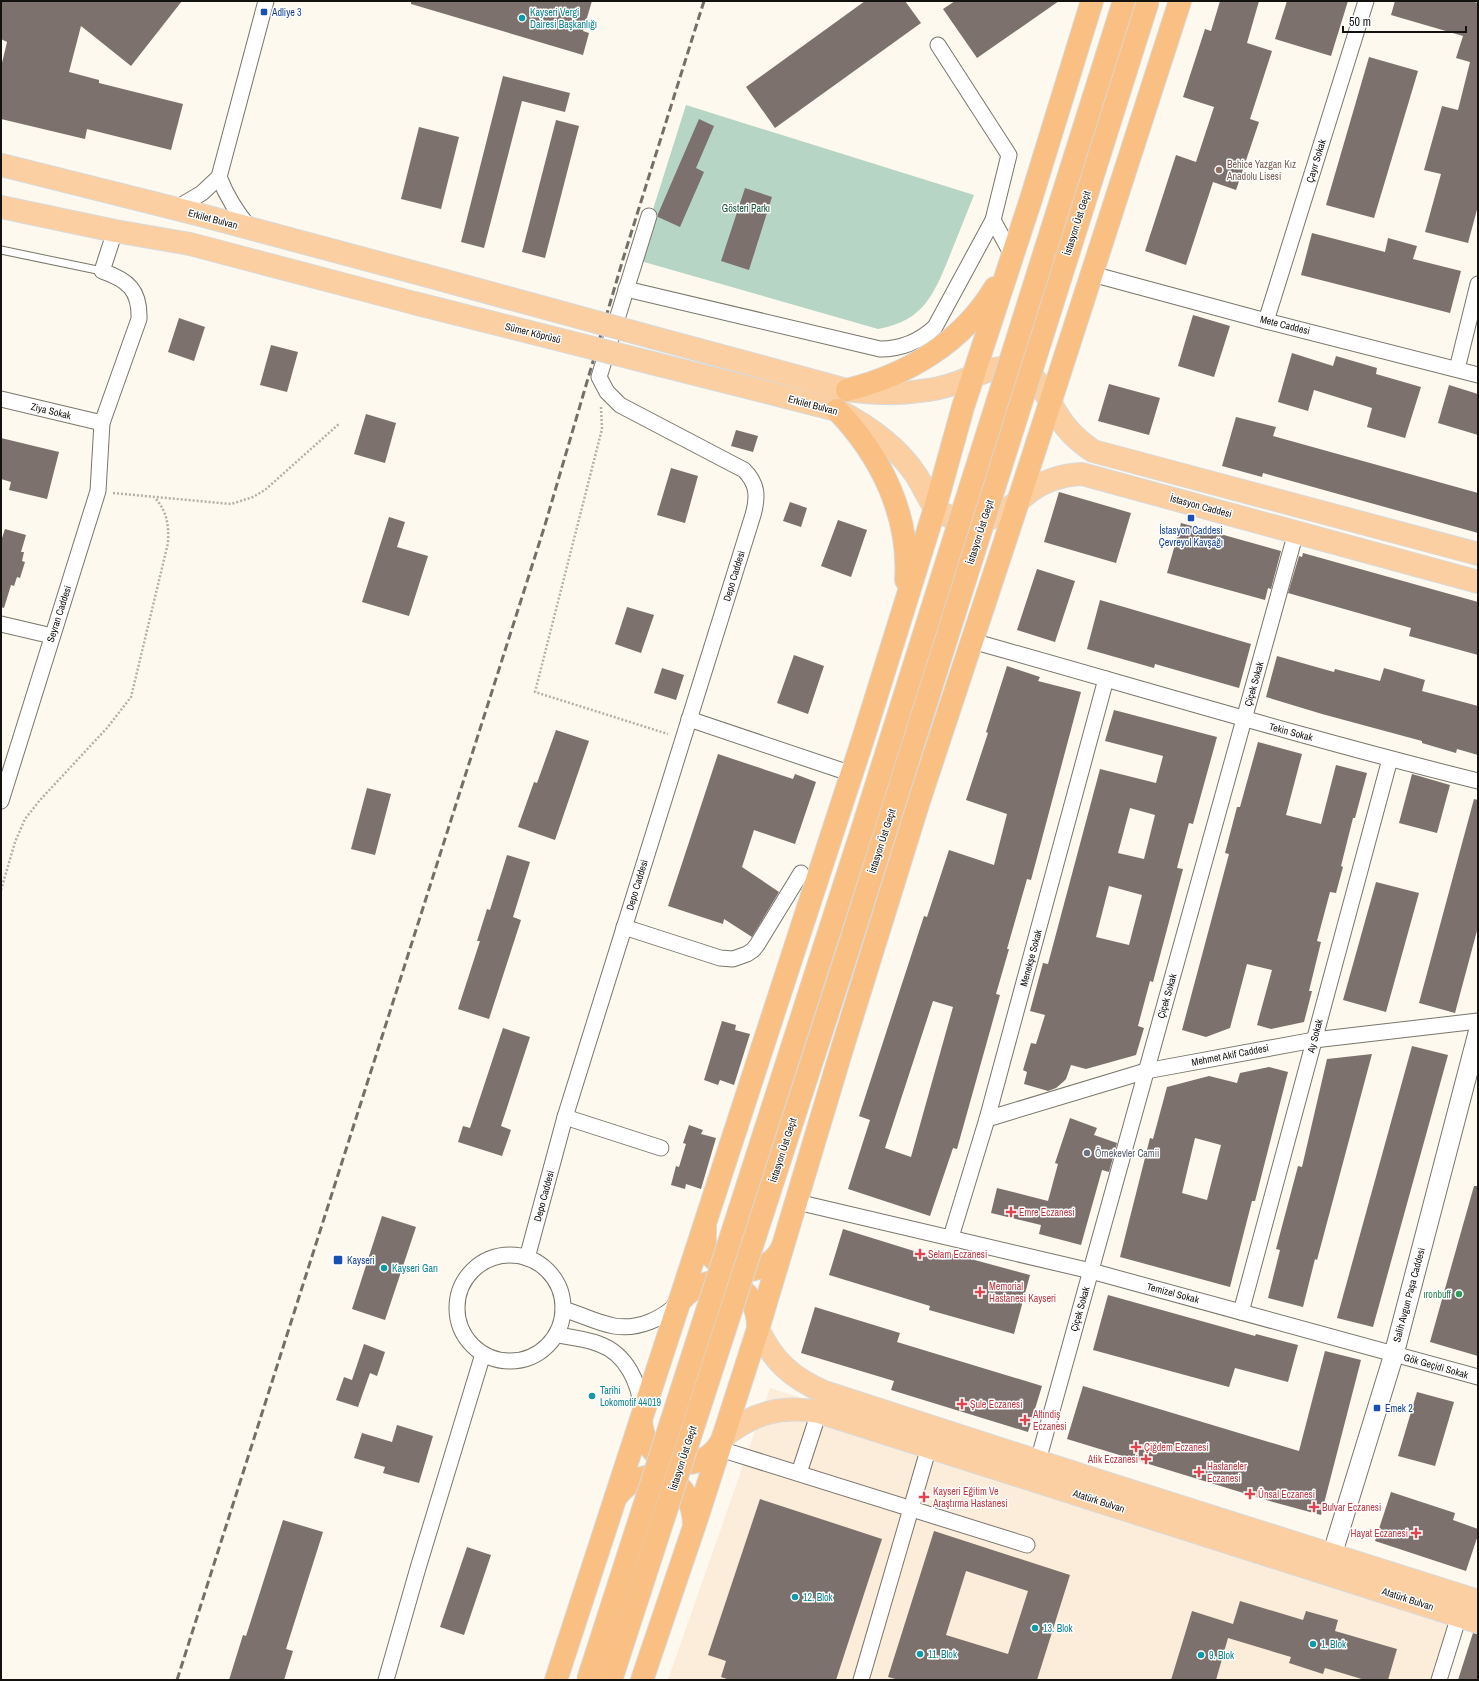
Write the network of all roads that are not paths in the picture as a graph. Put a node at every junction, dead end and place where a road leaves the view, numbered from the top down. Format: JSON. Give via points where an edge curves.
{"nodes":[{"id":1,"x":266,"y":1,"type":"edge"},
{"id":2,"x":1092,"y":1,"type":"edge"},
{"id":3,"x":1124,"y":1,"type":"edge"},
{"id":4,"x":1148,"y":1,"type":"edge"},
{"id":5,"x":1180,"y":1,"type":"edge"},
{"id":6,"x":1366,"y":1,"type":"edge"},
{"id":7,"x":938,"y":45,"type":"dead end"},
{"id":8,"x":1,"y":165,"type":"edge"},
{"id":9,"x":220,"y":176,"type":"junction"},
{"id":10,"x":1,"y":207,"type":"edge"},
{"id":11,"x":174,"y":209,"type":"junction"},
{"id":12,"x":649,"y":216,"type":"dead end"},
{"id":13,"x":993,"y":220,"type":"junction"},
{"id":14,"x":250,"y":228,"type":"junction"},
{"id":15,"x":115,"y":231,"type":"junction"},
{"id":16,"x":1,"y":250,"type":"edge"},
{"id":17,"x":1012,"y":256,"type":"junction"},
{"id":18,"x":102,"y":271,"type":"junction"},
{"id":19,"x":1092,"y":274,"type":"junction"},
{"id":20,"x":1478,"y":284,"type":"edge"},
{"id":21,"x":626,"y":289,"type":"junction"},
{"id":22,"x":1266,"y":321,"type":"junction"},
{"id":23,"x":652,"y":363,"type":"joint"},
{"id":24,"x":1457,"y":369,"type":"junction"},
{"id":25,"x":1478,"y":375,"type":"edge"},
{"id":26,"x":973,"y":376,"type":"junction"},
{"id":27,"x":847,"y":390,"type":"junction"},
{"id":28,"x":1,"y":399,"type":"edge"},
{"id":29,"x":1051,"y":401,"type":"junction"},
{"id":30,"x":837,"y":410,"type":"junction"},
{"id":31,"x":102,"y":423,"type":"junction"},
{"id":32,"x":1018,"y":502,"type":"junction"},
{"id":33,"x":935,"y":508,"type":"junction"},
{"id":34,"x":1296,"y":532,"type":"junction"},
{"id":35,"x":1478,"y":554,"type":"edge"},
{"id":36,"x":1478,"y":582,"type":"edge"},
{"id":37,"x":900,"y":620,"type":"junction"},
{"id":38,"x":1,"y":624,"type":"edge"},
{"id":39,"x":52,"y":636,"type":"junction"},
{"id":40,"x":972,"y":641,"type":"junction"},
{"id":41,"x":1106,"y":679,"type":"junction"},
{"id":42,"x":689,"y":719,"type":"junction"},
{"id":43,"x":1244,"y":719,"type":"junction"},
{"id":44,"x":1390,"y":759,"type":"junction"},
{"id":45,"x":852,"y":774,"type":"junction"},
{"id":46,"x":1478,"y":780,"type":"edge"},
{"id":47,"x":1,"y":801,"type":"edge"},
{"id":48,"x":801,"y":873,"type":"dead end"},
{"id":49,"x":624,"y":927,"type":"junction"},
{"id":50,"x":1478,"y":1021,"type":"edge"},
{"id":51,"x":1478,"y":1033,"type":"edge"},
{"id":52,"x":1314,"y":1040,"type":"junction"},
{"id":53,"x":1146,"y":1071,"type":"junction"},
{"id":54,"x":565,"y":1116,"type":"junction"},
{"id":55,"x":988,"y":1119,"type":"junction"},
{"id":56,"x":661,"y":1148,"type":"dead end"},
{"id":57,"x":797,"y":1202,"type":"junction"},
{"id":58,"x":705,"y":1228,"type":"junction"},
{"id":59,"x":951,"y":1237,"type":"junction"},
{"id":60,"x":785,"y":1243,"type":"junction"},
{"id":61,"x":527,"y":1258,"type":"junction"},
{"id":62,"x":1091,"y":1271,"type":"junction"},
{"id":63,"x":681,"y":1300,"type":"junction"},
{"id":64,"x":564,"y":1309,"type":"junction"},
{"id":65,"x":1241,"y":1312,"type":"junction"},
{"id":66,"x":758,"y":1329,"type":"junction"},
{"id":67,"x":556,"y":1334,"type":"junction"},
{"id":68,"x":483,"y":1354,"type":"junction"},
{"id":69,"x":1394,"y":1354,"type":"junction"},
{"id":70,"x":1478,"y":1377,"type":"edge"},
{"id":71,"x":819,"y":1412,"type":"junction"},
{"id":72,"x":641,"y":1421,"type":"junction"},
{"id":73,"x":722,"y":1443,"type":"junction"},
{"id":74,"x":929,"y":1447,"type":"junction"},
{"id":75,"x":1038,"y":1461,"type":"junction"},
{"id":76,"x":799,"y":1473,"type":"junction"},
{"id":77,"x":616,"y":1497,"type":"junction"},
{"id":78,"x":911,"y":1509,"type":"junction"},
{"id":79,"x":694,"y":1527,"type":"junction"},
{"id":80,"x":1027,"y":1545,"type":"dead end"},
{"id":81,"x":1332,"y":1555,"type":"junction"},
{"id":82,"x":1478,"y":1601,"type":"edge"},
{"id":83,"x":1468,"y":1619,"type":"edge"},
{"id":84,"x":386,"y":1680,"type":"edge"},
{"id":85,"x":556,"y":1680,"type":"edge"},
{"id":86,"x":588,"y":1680,"type":"edge"},
{"id":87,"x":611,"y":1680,"type":"edge"},
{"id":88,"x":642,"y":1680,"type":"edge"},
{"id":89,"x":861,"y":1680,"type":"edge"},
{"id":90,"x":1439,"y":1680,"type":"edge"}],
"edges":[{"from":1,"to":9,"type":"street"},
{"from":2,"to":17,"type":"highway"},
{"from":3,"to":86,"type":"highway","name":"İstasyon Üst Geçit","bridge":true,"via":[[864,824]]},
{"from":4,"to":87,"type":"highway","name":"İstasyon Üst Geçit","bridge":true,"via":[[851,940]]},
{"from":5,"to":19,"type":"highway"},
{"from":6,"to":22,"type":"street","name":"Çayır Sokak"},
{"from":7,"to":13,"type":"street","via":[[1009,155]]},
{"from":8,"to":11,"type":"main road","name":"Erkilet Bulvarı"},
{"from":9,"to":11,"type":"street","via":[[202,193]]},
{"from":9,"to":14,"type":"street","via":[[230,202]]},
{"from":10,"to":15,"type":"main road"},
{"from":11,"to":14,"type":"main road","name":"Erkilet Bulvarı"},
{"from":12,"to":21,"type":"street"},
{"from":13,"to":17,"type":"street"},
{"from":13,"to":21,"type":"street","via":[[935,327],[920,339],[896,348],[880,349]]},
{"from":14,"to":27,"type":"main road","name":"Erkilet Bulvarı","bridge":true},
{"from":15,"to":18,"type":"street"},
{"from":15,"to":23,"type":"main road","name":"Sümer Köprüsü","bridge":true,"via":[[190,244],[414,304]]},
{"from":16,"to":18,"type":"lane"},
{"from":17,"to":26,"type":"highway"},
{"from":17,"to":27,"type":"highway","via":[[980,310],[950,340],[913,366],[870,384]]},
{"from":18,"to":31,"type":"street","name":"Seyran Caddesi","via":[[114,275],[134,290],[139,309],[136,328]]},
{"from":19,"to":22,"type":"street","name":"Mete Caddesi"},
{"from":19,"to":29,"type":"highway"},
{"from":20,"to":24,"type":"street"},
{"from":21,"to":42,"type":"street","name":"Depo Caddesi","via":[[599,377],[607,392],[620,405],[744,470],[757,490],[753,515]]},
{"from":22,"to":24,"type":"street","name":"Mete Caddesi"},
{"from":23,"to":30,"type":"main road","name":"Erkilet Bulvarı"},
{"from":24,"to":25,"type":"street","name":"Mete Caddesi"},
{"from":26,"to":27,"type":"main road","via":[[939,388],[903,393]]},
{"from":26,"to":29,"type":"main road","via":[[990,369],[1018,370],[1038,382]]},
{"from":26,"to":33,"type":"highway"},
{"from":28,"to":31,"type":"street","name":"Ziya Sokak"},
{"from":29,"to":32,"type":"highway"},
{"from":29,"to":35,"type":"main road","via":[[1070,433],[1093,451]]},
{"from":30,"to":33,"type":"main road","name":"Erkilet Bulvarı","via":[[873,431],[890,445],[916,474]]},
{"from":30,"to":37,"type":"highway","via":[[871,452],[897,507],[905,552],[904,598]]},
{"from":31,"to":39,"type":"street","name":"Seyran Caddesi","via":[[98,491]]},
{"from":32,"to":33,"type":"main road","name":"İstasyon Caddesi","via":[[1002,514],[982,520],[962,520]]},
{"from":32,"to":34,"type":"main road","name":"İstasyon Caddesi","via":[[1052,479],[1082,474]]},
{"from":32,"to":40,"type":"highway"},
{"from":33,"to":37,"type":"highway"},
{"from":34,"to":36,"type":"main road","name":"İstasyon Caddesi"},
{"from":34,"to":43,"type":"street","name":"Çiçek Sokak"},
{"from":37,"to":45,"type":"highway"},
{"from":38,"to":39,"type":"street"},
{"from":39,"to":47,"type":"street","name":"Seyran Caddesi"},
{"from":40,"to":41,"type":"street","name":"Tekin Sokak"},
{"from":40,"to":57,"type":"highway","via":[[880,925]]},
{"from":41,"to":43,"type":"street","name":"Tekin Sokak"},
{"from":41,"to":55,"type":"street","name":"Menekşe Sokak"},
{"from":42,"to":45,"type":"street"},
{"from":42,"to":49,"type":"street","name":"Depo Caddesi"},
{"from":43,"to":44,"type":"street","name":"Tekin Sokak"},
{"from":43,"to":53,"type":"street","name":"Çiçek Sokak"},
{"from":44,"to":46,"type":"street","name":"Tekin Sokak"},
{"from":44,"to":52,"type":"street","name":"Ay Sokak"},
{"from":45,"to":58,"type":"highway"},
{"from":48,"to":49,"type":"street","via":[[757,945],[740,957],[720,958]]},
{"from":49,"to":54,"type":"street","name":"Depo Caddesi"},
{"from":50,"to":52,"type":"street","name":"Mehmet Akif Caddesi"},
{"from":51,"to":69,"type":"street","name":"Salih Avgun Paşa Caddesi"},
{"from":52,"to":53,"type":"street","name":"Mehmet Akif Caddesi"},
{"from":52,"to":65,"type":"street","name":"Ay Sokak"},
{"from":53,"to":55,"type":"street","name":"Mehmet Akif Caddesi"},
{"from":53,"to":62,"type":"street","name":"Çiçek Sokak"},
{"from":54,"to":56,"type":"street"},
{"from":54,"to":61,"type":"street","name":"Depo Caddesi"},
{"from":55,"to":59,"type":"street","name":"Menekşe Sokak"},
{"from":57,"to":59,"type":"street","name":"Temizel Sokak"},
{"from":57,"to":60,"type":"highway"},
{"from":58,"to":60,"type":"highway","via":[[706,1246],[711,1254],[717,1261],[734,1269],[747,1271],[760,1268],[774,1259]]},
{"from":58,"to":63,"type":"highway"},
{"from":59,"to":62,"type":"street","name":"Temizel Sokak"},
{"from":60,"to":66,"type":"highway"},
{"from":61,"to":64,"type":"street","via":[[538,1262],[554,1277]]},
{"from":61,"to":68,"type":"street","via":[[506,1255],[495,1258],[476,1269],[462,1286],[457,1308],[459,1319],[467,1339]]},
{"from":62,"to":65,"type":"street","name":"Temizel Sokak"},
{"from":62,"to":75,"type":"street","name":"Çiçek Sokak"},
{"from":63,"to":64,"type":"street","via":[[670,1311],[656,1319],[624,1327],[613,1326]]},
{"from":63,"to":66,"type":"highway","via":[[695,1287],[704,1283],[732,1284],[753,1302]]},
{"from":63,"to":72,"type":"highway"},
{"from":64,"to":67,"type":"street"},
{"from":65,"to":69,"type":"street","name":"Temizel Sokak"},
{"from":66,"to":73,"type":"highway"},
{"from":66,"to":75,"type":"main road","name":"Atatürk Bulvarı","via":[[764,1343],[782,1366],[809,1386]]},
{"from":67,"to":68,"type":"street","via":[[543,1350],[524,1360],[503,1361]]},
{"from":67,"to":72,"type":"street","via":[[599,1344],[620,1358],[632,1373],[639,1390]]},
{"from":68,"to":84,"type":"street"},
{"from":69,"to":70,"type":"street","name":"Gök Geçidi Sokak"},
{"from":69,"to":81,"type":"street","name":"Salih Avgun Paşa Caddesi"},
{"from":71,"to":73,"type":"main road","name":"Atatürk Bulvarı","via":[[775,1410],[747,1420]]},
{"from":71,"to":74,"type":"main road","name":"Atatürk Bulvarı"},
{"from":71,"to":76,"type":"street"},
{"from":72,"to":73,"type":"highway","via":[[650,1447],[664,1459],[672,1462],[690,1463],[707,1457]]},
{"from":72,"to":77,"type":"highway"},
{"from":73,"to":76,"type":"street"},
{"from":73,"to":79,"type":"highway"},
{"from":74,"to":78,"type":"street"},
{"from":74,"to":83,"type":"main road","name":"Atatürk Bulvarı"},
{"from":75,"to":81,"type":"main road","name":"Atatürk Bulvarı"},
{"from":76,"to":78,"type":"street"},
{"from":77,"to":79,"type":"highway","via":[[623,1488],[640,1478],[668,1480],[683,1490],[689,1498],[694,1515]]},
{"from":77,"to":85,"type":"highway"},
{"from":78,"to":80,"type":"street"},
{"from":78,"to":89,"type":"street"},
{"from":79,"to":88,"type":"highway"},
{"from":81,"to":82,"type":"main road","name":"Atatürk Bulvarı"},
{"from":83,"to":90,"type":"street"}]}
